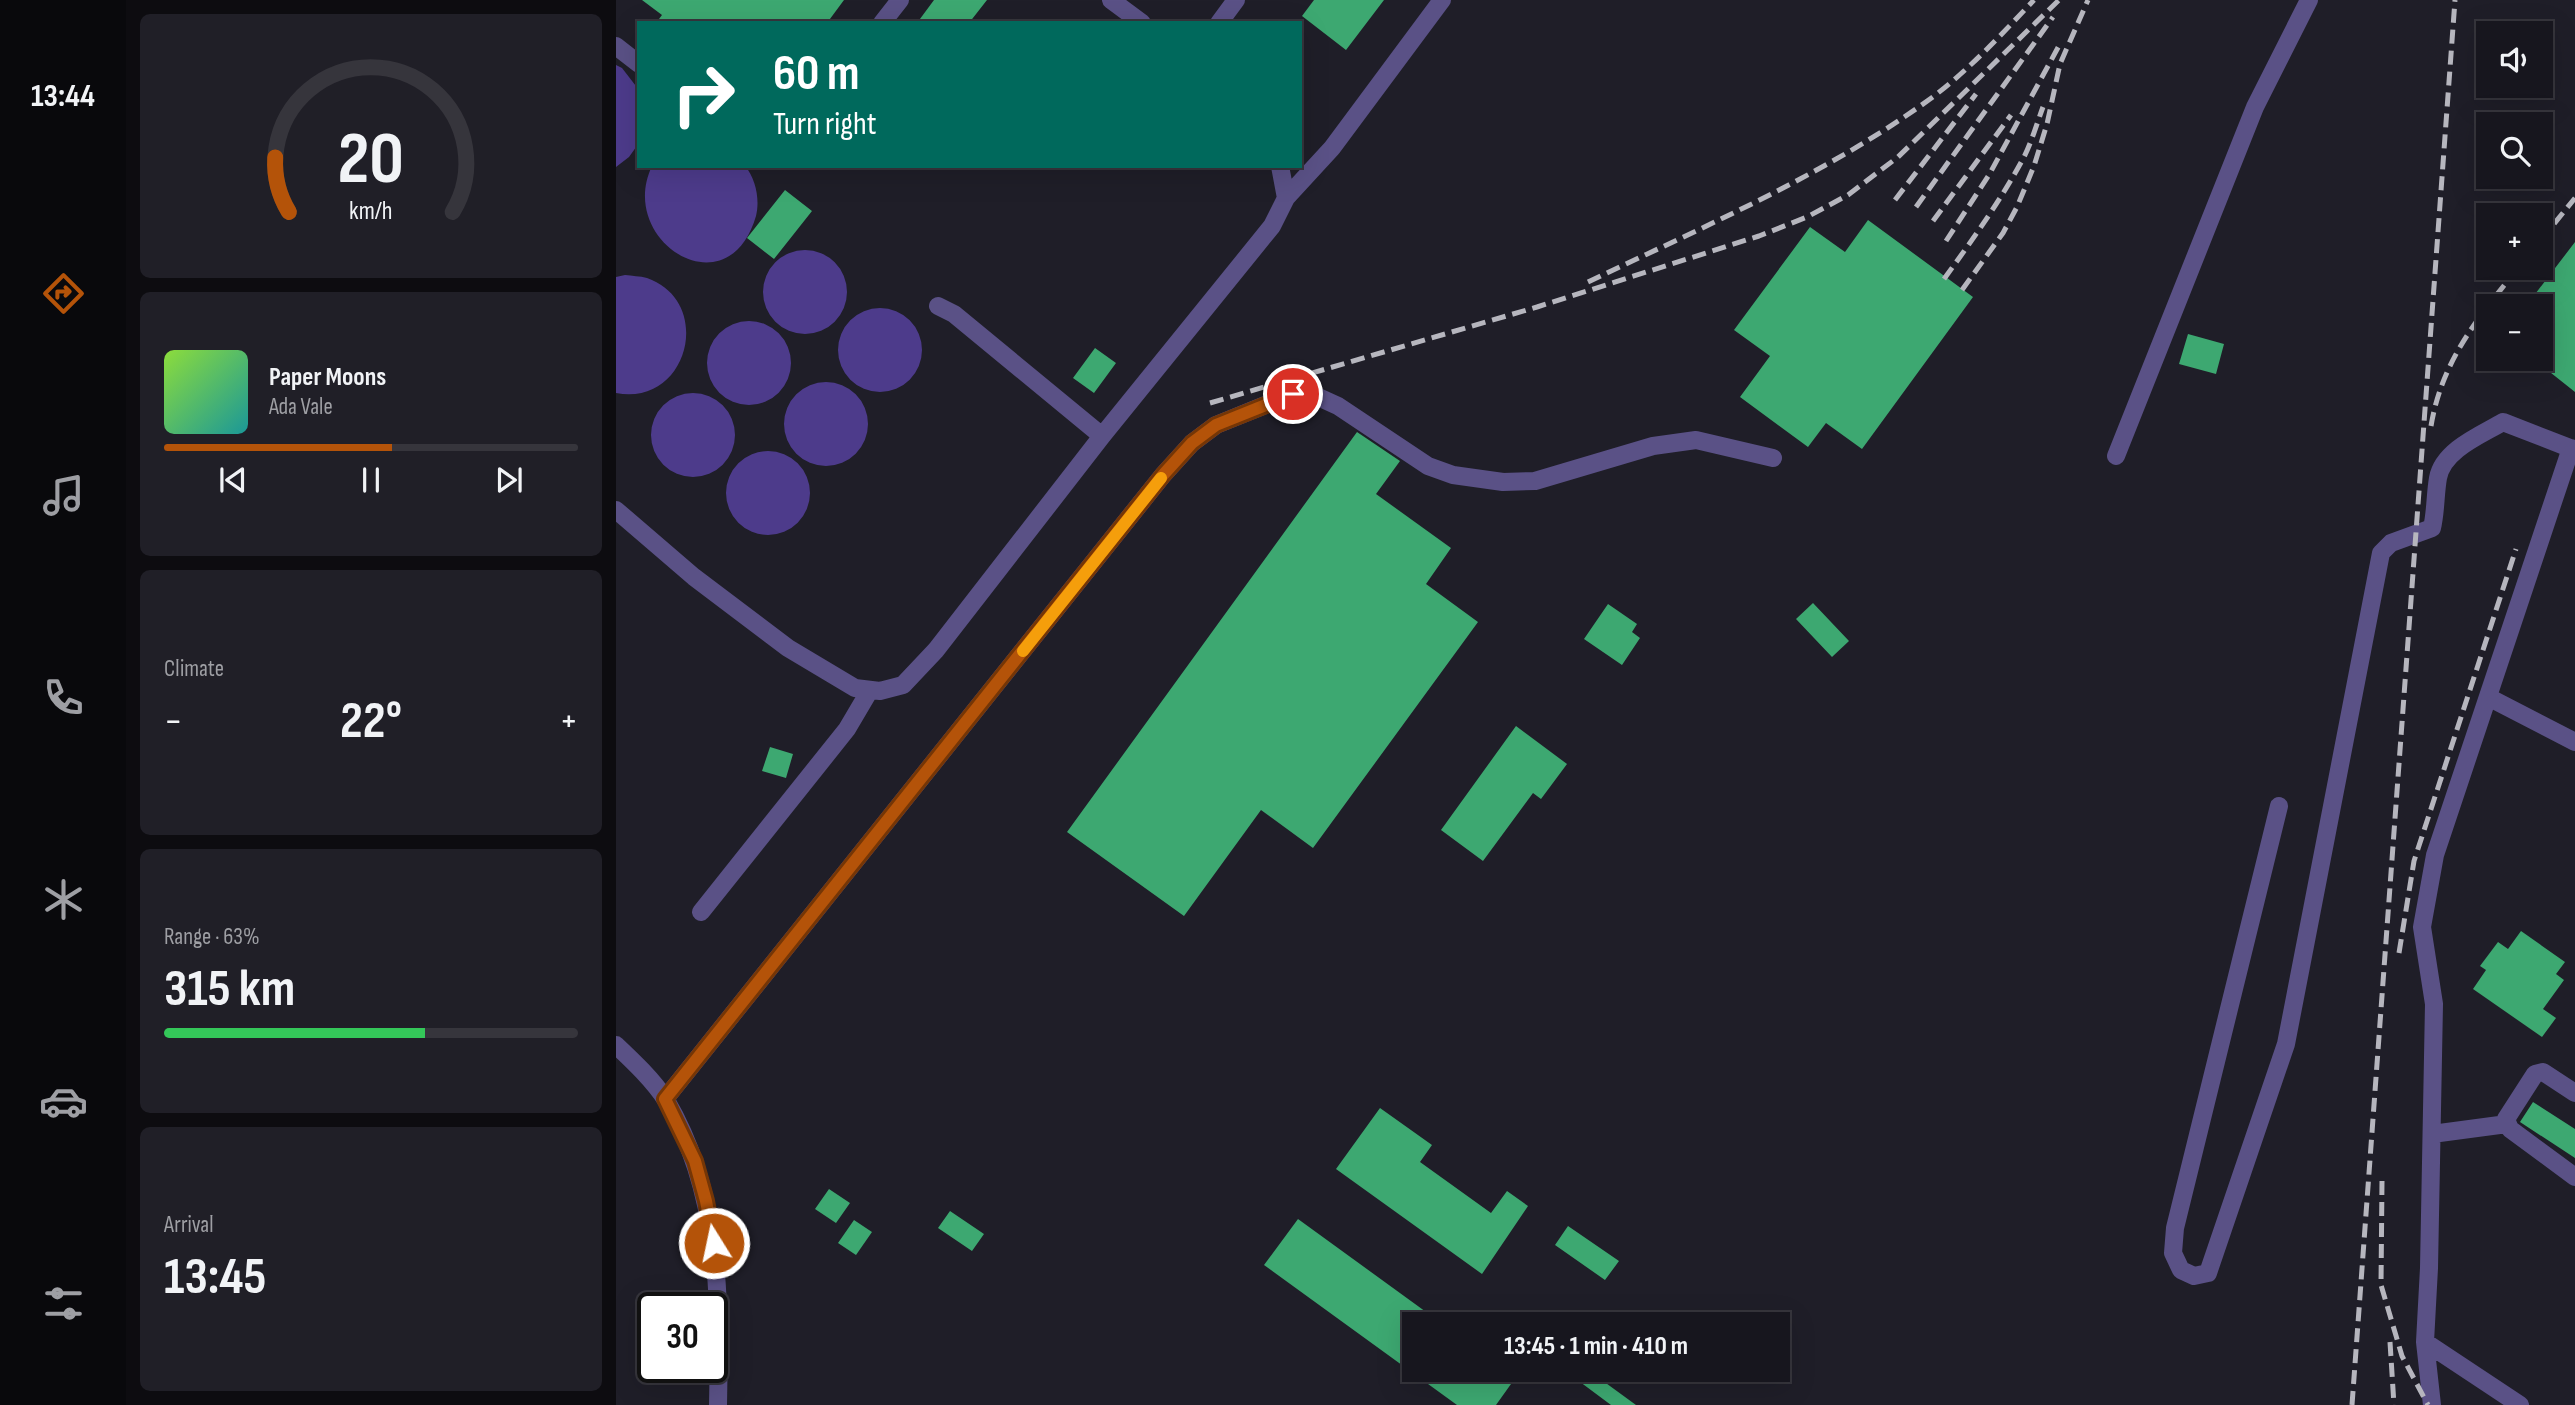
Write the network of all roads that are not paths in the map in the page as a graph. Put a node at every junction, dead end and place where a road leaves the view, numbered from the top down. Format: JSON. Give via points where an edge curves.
{"nodes":[{"id":1,"x":900,"y":0,"type":"edge"},
{"id":2,"x":1111,"y":0,"type":"edge"},
{"id":3,"x":1236,"y":0,"type":"edge"},
{"id":4,"x":1442,"y":0,"type":"edge"},
{"id":5,"x":2308,"y":0,"type":"edge"},
{"id":6,"x":884,"y":21,"type":"edge"},
{"id":7,"x":1139,"y":21,"type":"edge"},
{"id":8,"x":1220,"y":21,"type":"edge"},
{"id":9,"x":616,"y":46,"type":"edge"},
{"id":10,"x":637,"y":62,"type":"edge"},
{"id":11,"x":1280,"y":168,"type":"edge"},
{"id":12,"x":1286,"y":198,"type":"junction"},
{"id":13,"x":938,"y":306,"type":"dead end"},
{"id":14,"x":1102,"y":436,"type":"junction"},
{"id":15,"x":2573,"y":449,"type":"edge"},
{"id":16,"x":2116,"y":456,"type":"dead end"},
{"id":17,"x":1773,"y":458,"type":"dead end"},
{"id":18,"x":616,"y":510,"type":"edge"},
{"id":19,"x":870,"y":690,"type":"junction"},
{"id":20,"x":2488,"y":697,"type":"junction"},
{"id":21,"x":2575,"y":742,"type":"edge"},
{"id":22,"x":2279,"y":806,"type":"dead end"},
{"id":23,"x":701,"y":912,"type":"dead end"},
{"id":24,"x":616,"y":1045,"type":"edge"},
{"id":25,"x":2575,"y":1093,"type":"edge"},
{"id":26,"x":665,"y":1099,"type":"junction"},
{"id":27,"x":2507,"y":1124,"type":"junction"},
{"id":28,"x":2432,"y":1134,"type":"junction"},
{"id":29,"x":2575,"y":1177,"type":"edge"},
{"id":30,"x":2425,"y":1342,"type":"junction"},
{"id":31,"x":718,"y":1405,"type":"edge"},
{"id":32,"x":2432,"y":1405,"type":"edge"},
{"id":33,"x":2520,"y":1405,"type":"edge"}],
"edges":[{"from":1,"to":6,"type":"street"},
{"from":2,"to":7,"type":"street"},
{"from":3,"to":8,"type":"street"},
{"from":4,"to":12,"type":"street","via":[[1332,148]]},
{"from":5,"to":16,"type":"street","via":[[2255,107]]},
{"from":9,"to":10,"type":"street"},
{"from":11,"to":12,"type":"street"},
{"from":12,"to":14,"type":"street","via":[[1272,226]]},
{"from":13,"to":14,"type":"street","via":[[954,313]]},
{"from":14,"to":19,"type":"street","via":[[919,670],[903,685]]},
{"from":15,"to":20,"type":"street"},
{"from":15,"to":22,"type":"street","via":[[2503,422],[2460,447],[2445,462],[2438,475],[2432,527],[2391,543],[2381,553],[2286,1044],[2208,1273],[2194,1276],[2181,1270],[2173,1253],[2175,1228]]},
{"from":17,"to":26,"type":"street","via":[[1696,440],[1653,446],[1535,481],[1503,482],[1453,475],[1428,466],[1338,405],[1316,396],[1293,394],[1216,425],[1163,475]]},
{"from":18,"to":19,"type":"street","via":[[788,648],[856,688]]},
{"from":19,"to":23,"type":"street","via":[[847,729]]},
{"from":20,"to":21,"type":"street"},
{"from":20,"to":28,"type":"street","via":[[2435,855],[2422,927],[2434,1004]]},
{"from":24,"to":26,"type":"street"},
{"from":25,"to":27,"type":"street","via":[[2543,1072],[2535,1074]]},
{"from":26,"to":31,"type":"street","via":[[695,1161],[714,1243]]},
{"from":27,"to":28,"type":"street"},
{"from":27,"to":29,"type":"street"},
{"from":28,"to":30,"type":"street"},
{"from":30,"to":32,"type":"street"},
{"from":30,"to":33,"type":"street"}]}
